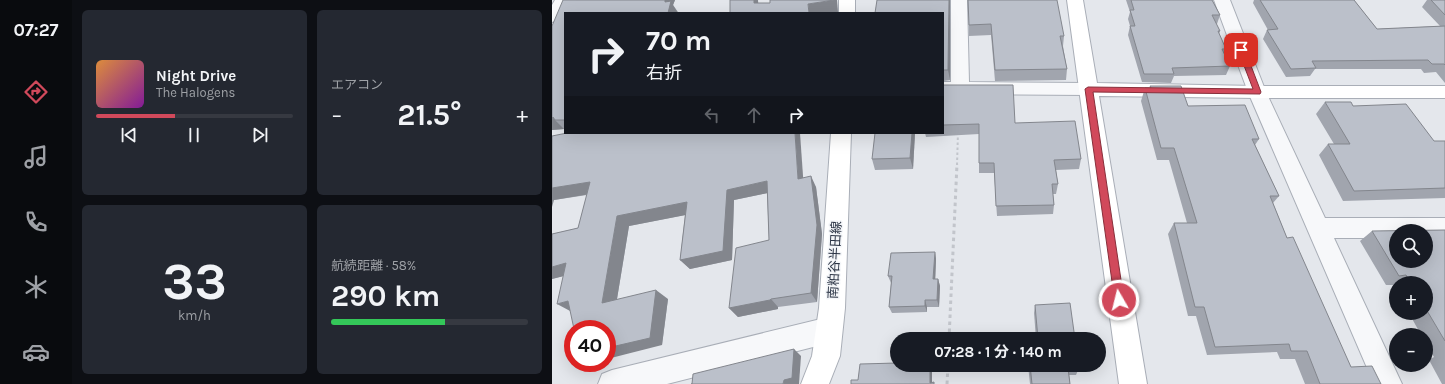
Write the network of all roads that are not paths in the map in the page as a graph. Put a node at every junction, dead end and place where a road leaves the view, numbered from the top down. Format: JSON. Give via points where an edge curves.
{"nodes":[{"id":1,"x":563,"y":0,"type":"edge"},
{"id":2,"x":848,"y":0,"type":"edge"},
{"id":3,"x":959,"y":0,"type":"edge"},
{"id":4,"x":1075,"y":0,"type":"edge"},
{"id":5,"x":1222,"y":0,"type":"edge"},
{"id":6,"x":847,"y":12,"type":"edge"},
{"id":7,"x":552,"y":17,"type":"edge"},
{"id":8,"x":952,"y":88,"type":"edge"},
{"id":9,"x":1088,"y":89,"type":"junction"},
{"id":10,"x":1258,"y":92,"type":"junction"},
{"id":11,"x":1445,"y":92,"type":"edge"},
{"id":12,"x":841,"y":134,"type":"edge"},
{"id":13,"x":1319,"y":228,"type":"junction"},
{"id":14,"x":1445,"y":228,"type":"edge"},
{"id":15,"x":829,"y":330,"type":"junction"},
{"id":16,"x":612,"y":384,"type":"edge"},
{"id":17,"x":815,"y":384,"type":"edge"},
{"id":18,"x":1133,"y":384,"type":"edge"},
{"id":19,"x":1388,"y":384,"type":"edge"}],
"edges":[{"from":1,"to":7,"type":"street"},
{"from":2,"to":6,"type":"street"},
{"from":3,"to":8,"type":"street"},
{"from":4,"to":9,"type":"street"},
{"from":5,"to":10,"type":"street"},
{"from":8,"to":9,"type":"street"},
{"from":9,"to":10,"type":"street"},
{"from":9,"to":18,"type":"street"},
{"from":10,"to":11,"type":"street"},
{"from":10,"to":13,"type":"street"},
{"from":12,"to":15,"type":"street","name":"南粕谷半田線"},
{"from":13,"to":14,"type":"street"},
{"from":13,"to":19,"type":"street"},
{"from":15,"to":16,"type":"street"},
{"from":15,"to":17,"type":"street","name":"南粕谷半田線","via":[[826,356]]}]}
